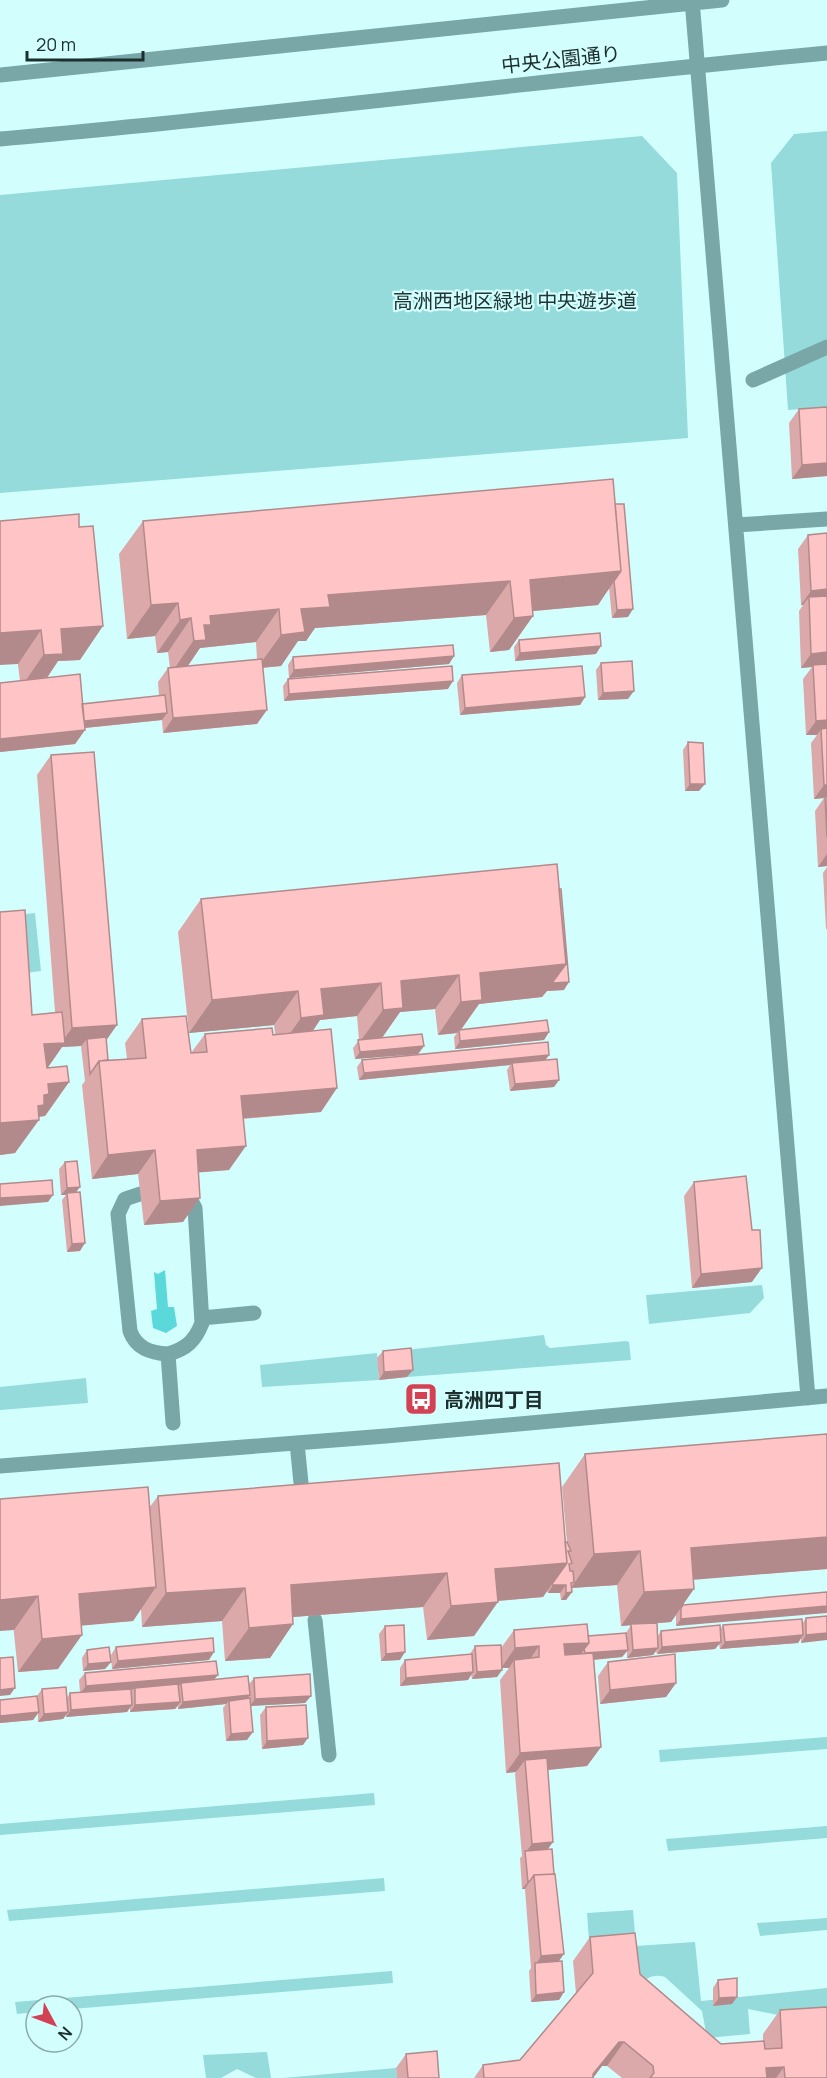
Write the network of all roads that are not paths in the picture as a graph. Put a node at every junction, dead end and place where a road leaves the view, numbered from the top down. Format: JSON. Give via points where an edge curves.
{"nodes":[{"id":1,"x":722,"y":0,"type":"edge"},
{"id":2,"x":693,"y":2,"type":"edge"},
{"id":3,"x":827,"y":53,"type":"edge"},
{"id":4,"x":698,"y":65,"type":"junction"},
{"id":5,"x":0,"y":75,"type":"edge"},
{"id":6,"x":0,"y":139,"type":"edge"},
{"id":7,"x":827,"y":347,"type":"edge"},
{"id":8,"x":753,"y":380,"type":"dead end"},
{"id":9,"x":827,"y":519,"type":"edge"},
{"id":10,"x":736,"y":525,"type":"junction"},
{"id":11,"x":181,"y":1192,"type":"edge"},
{"id":12,"x":140,"y":1194,"type":"dead end"},
{"id":13,"x":254,"y":1313,"type":"dead end"},
{"id":14,"x":201,"y":1318,"type":"junction"},
{"id":15,"x":168,"y":1354,"type":"junction"},
{"id":16,"x":827,"y":1396,"type":"edge"},
{"id":17,"x":808,"y":1398,"type":"junction"},
{"id":18,"x":173,"y":1423,"type":"dead end"},
{"id":19,"x":297,"y":1443,"type":"junction"},
{"id":20,"x":0,"y":1466,"type":"edge"},
{"id":21,"x":304,"y":1511,"type":"edge"},
{"id":22,"x":315,"y":1620,"type":"edge"},
{"id":23,"x":329,"y":1755,"type":"dead end"}],
"edges":[{"from":1,"to":2,"type":"street"},
{"from":2,"to":4,"type":"street"},
{"from":2,"to":5,"type":"street"},
{"from":3,"to":4,"type":"street","name":"中央公園通り"},
{"from":4,"to":6,"type":"street","name":"中央公園通り"},
{"from":4,"to":10,"type":"street"},
{"from":7,"to":8,"type":"street"},
{"from":9,"to":10,"type":"street"},
{"from":10,"to":17,"type":"street"},
{"from":11,"to":14,"type":"street","via":[[188,1195],[195,1208]]},
{"from":12,"to":15,"type":"street","via":[[125,1199],[118,1214],[130,1331],[133,1340],[146,1350]]},
{"from":13,"to":14,"type":"street"},
{"from":14,"to":15,"type":"street","via":[[194,1341]]},
{"from":15,"to":18,"type":"street"},
{"from":16,"to":17,"type":"street"},
{"from":17,"to":19,"type":"street"},
{"from":19,"to":20,"type":"street"},
{"from":19,"to":21,"type":"street"},
{"from":22,"to":23,"type":"street"}]}
